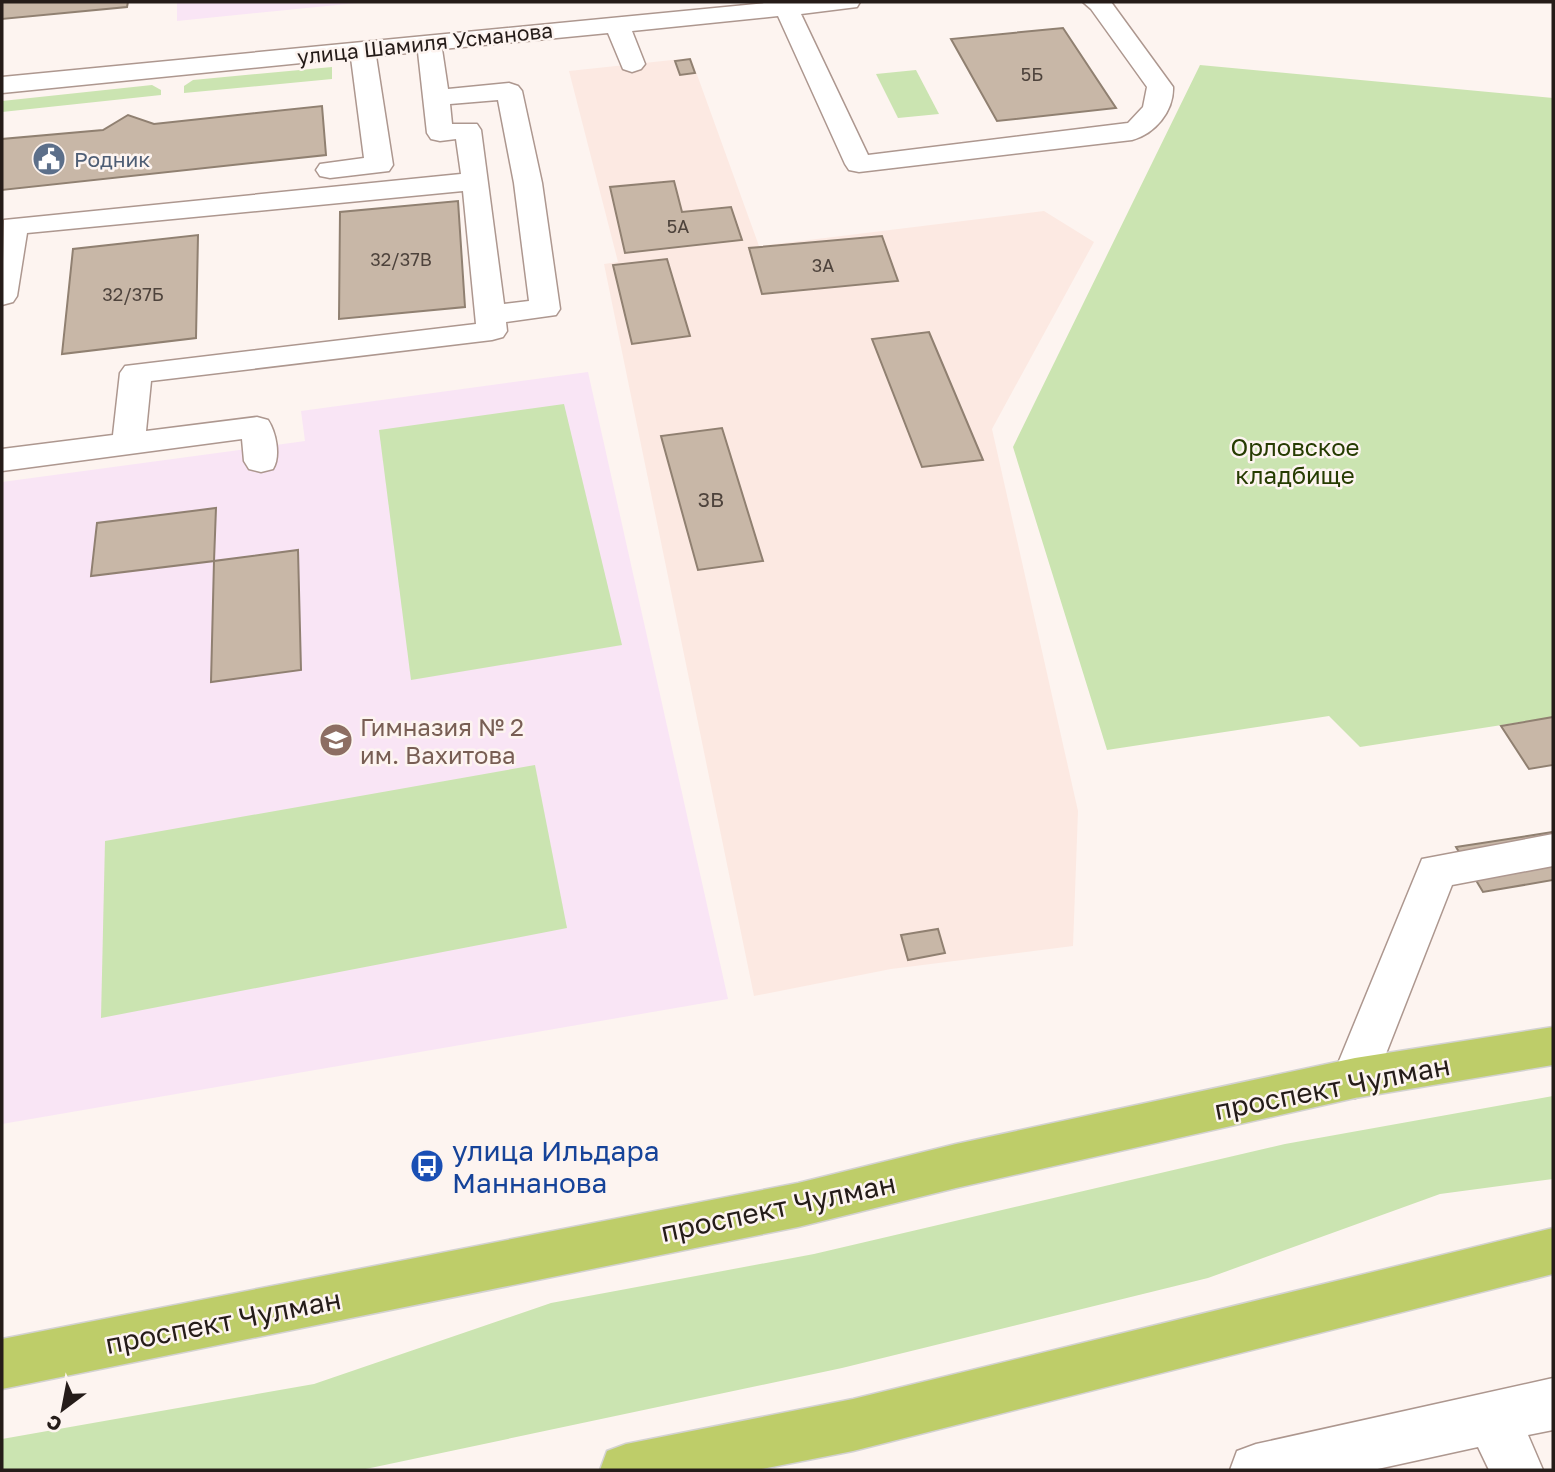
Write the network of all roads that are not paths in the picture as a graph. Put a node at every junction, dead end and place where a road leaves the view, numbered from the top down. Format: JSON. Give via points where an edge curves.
{"nodes":[{"id":1,"x":848,"y":2,"type":"edge"},
{"id":2,"x":1095,"y":2,"type":"edge"},
{"id":3,"x":786,"y":8,"type":"junction"},
{"id":4,"x":617,"y":24,"type":"junction"},
{"id":5,"x":429,"y":43,"type":"junction"},
{"id":6,"x":362,"y":49,"type":"junction"},
{"id":7,"x":632,"y":64,"type":"dead end"},
{"id":8,"x":2,"y":85,"type":"edge"},
{"id":9,"x":436,"y":98,"type":"junction"},
{"id":10,"x":476,"y":181,"type":"junction"},
{"id":11,"x":2,"y":205,"type":"edge"},
{"id":12,"x":2,"y":296,"type":"edge"},
{"id":13,"x":490,"y":314,"type":"junction"},
{"id":14,"x":128,"y":444,"type":"junction"},
{"id":15,"x":2,"y":460,"type":"edge"},
{"id":16,"x":261,"y":461,"type":"dead end"},
{"id":17,"x":1553,"y":850,"type":"edge"},
{"id":18,"x":1553,"y":1046,"type":"edge"},
{"id":19,"x":1355,"y":1078,"type":"junction"},
{"id":20,"x":1553,"y":1251,"type":"edge"},
{"id":21,"x":2,"y":1364,"type":"edge"},
{"id":22,"x":1553,"y":1404,"type":"edge"},
{"id":23,"x":1491,"y":1418,"type":"junction"},
{"id":24,"x":626,"y":1470,"type":"edge"},
{"id":25,"x":1256,"y":1470,"type":"edge"},
{"id":26,"x":1517,"y":1470,"type":"edge"}],
"edges":[{"from":1,"to":3,"type":"street","name":"улица Шамиля Усманова"},
{"from":2,"to":3,"type":"street","via":[[1160,87],[1159,99],[1141,128],[859,164]]},
{"from":3,"to":4,"type":"street","name":"улица Шамиля Усманова"},
{"from":4,"to":5,"type":"street","name":"улица Шамиля Усманова","via":[[565,20]]},
{"from":4,"to":7,"type":"street"},
{"from":5,"to":6,"type":"street","name":"улица Шамиля Усманова"},
{"from":5,"to":9,"type":"street"},
{"from":6,"to":8,"type":"street","name":"улица Шамиля Усманова"},
{"from":6,"to":11,"type":"street","via":[[379,165]]},
{"from":9,"to":10,"type":"street","via":[[440,133],[468,130]]},
{"from":9,"to":13,"type":"street","via":[[509,91],[528,183],[545,309]]},
{"from":10,"to":12,"type":"street","via":[[14,226]]},
{"from":10,"to":13,"type":"street"},
{"from":13,"to":14,"type":"street","via":[[492,331],[136,373]]},
{"from":14,"to":15,"type":"street"},
{"from":14,"to":16,"type":"street","via":[[257,427]]},
{"from":17,"to":19,"type":"street","via":[[1437,871]]},
{"from":18,"to":19,"type":"main road","name":"проспект Чулман"},
{"from":19,"to":21,"type":"main road","name":"проспект Чулман","via":[[798,1205]]},
{"from":20,"to":24,"type":"main road","via":[[853,1424]]},
{"from":22,"to":23,"type":"street"},
{"from":23,"to":25,"type":"street"},
{"from":23,"to":26,"type":"street"}]}
